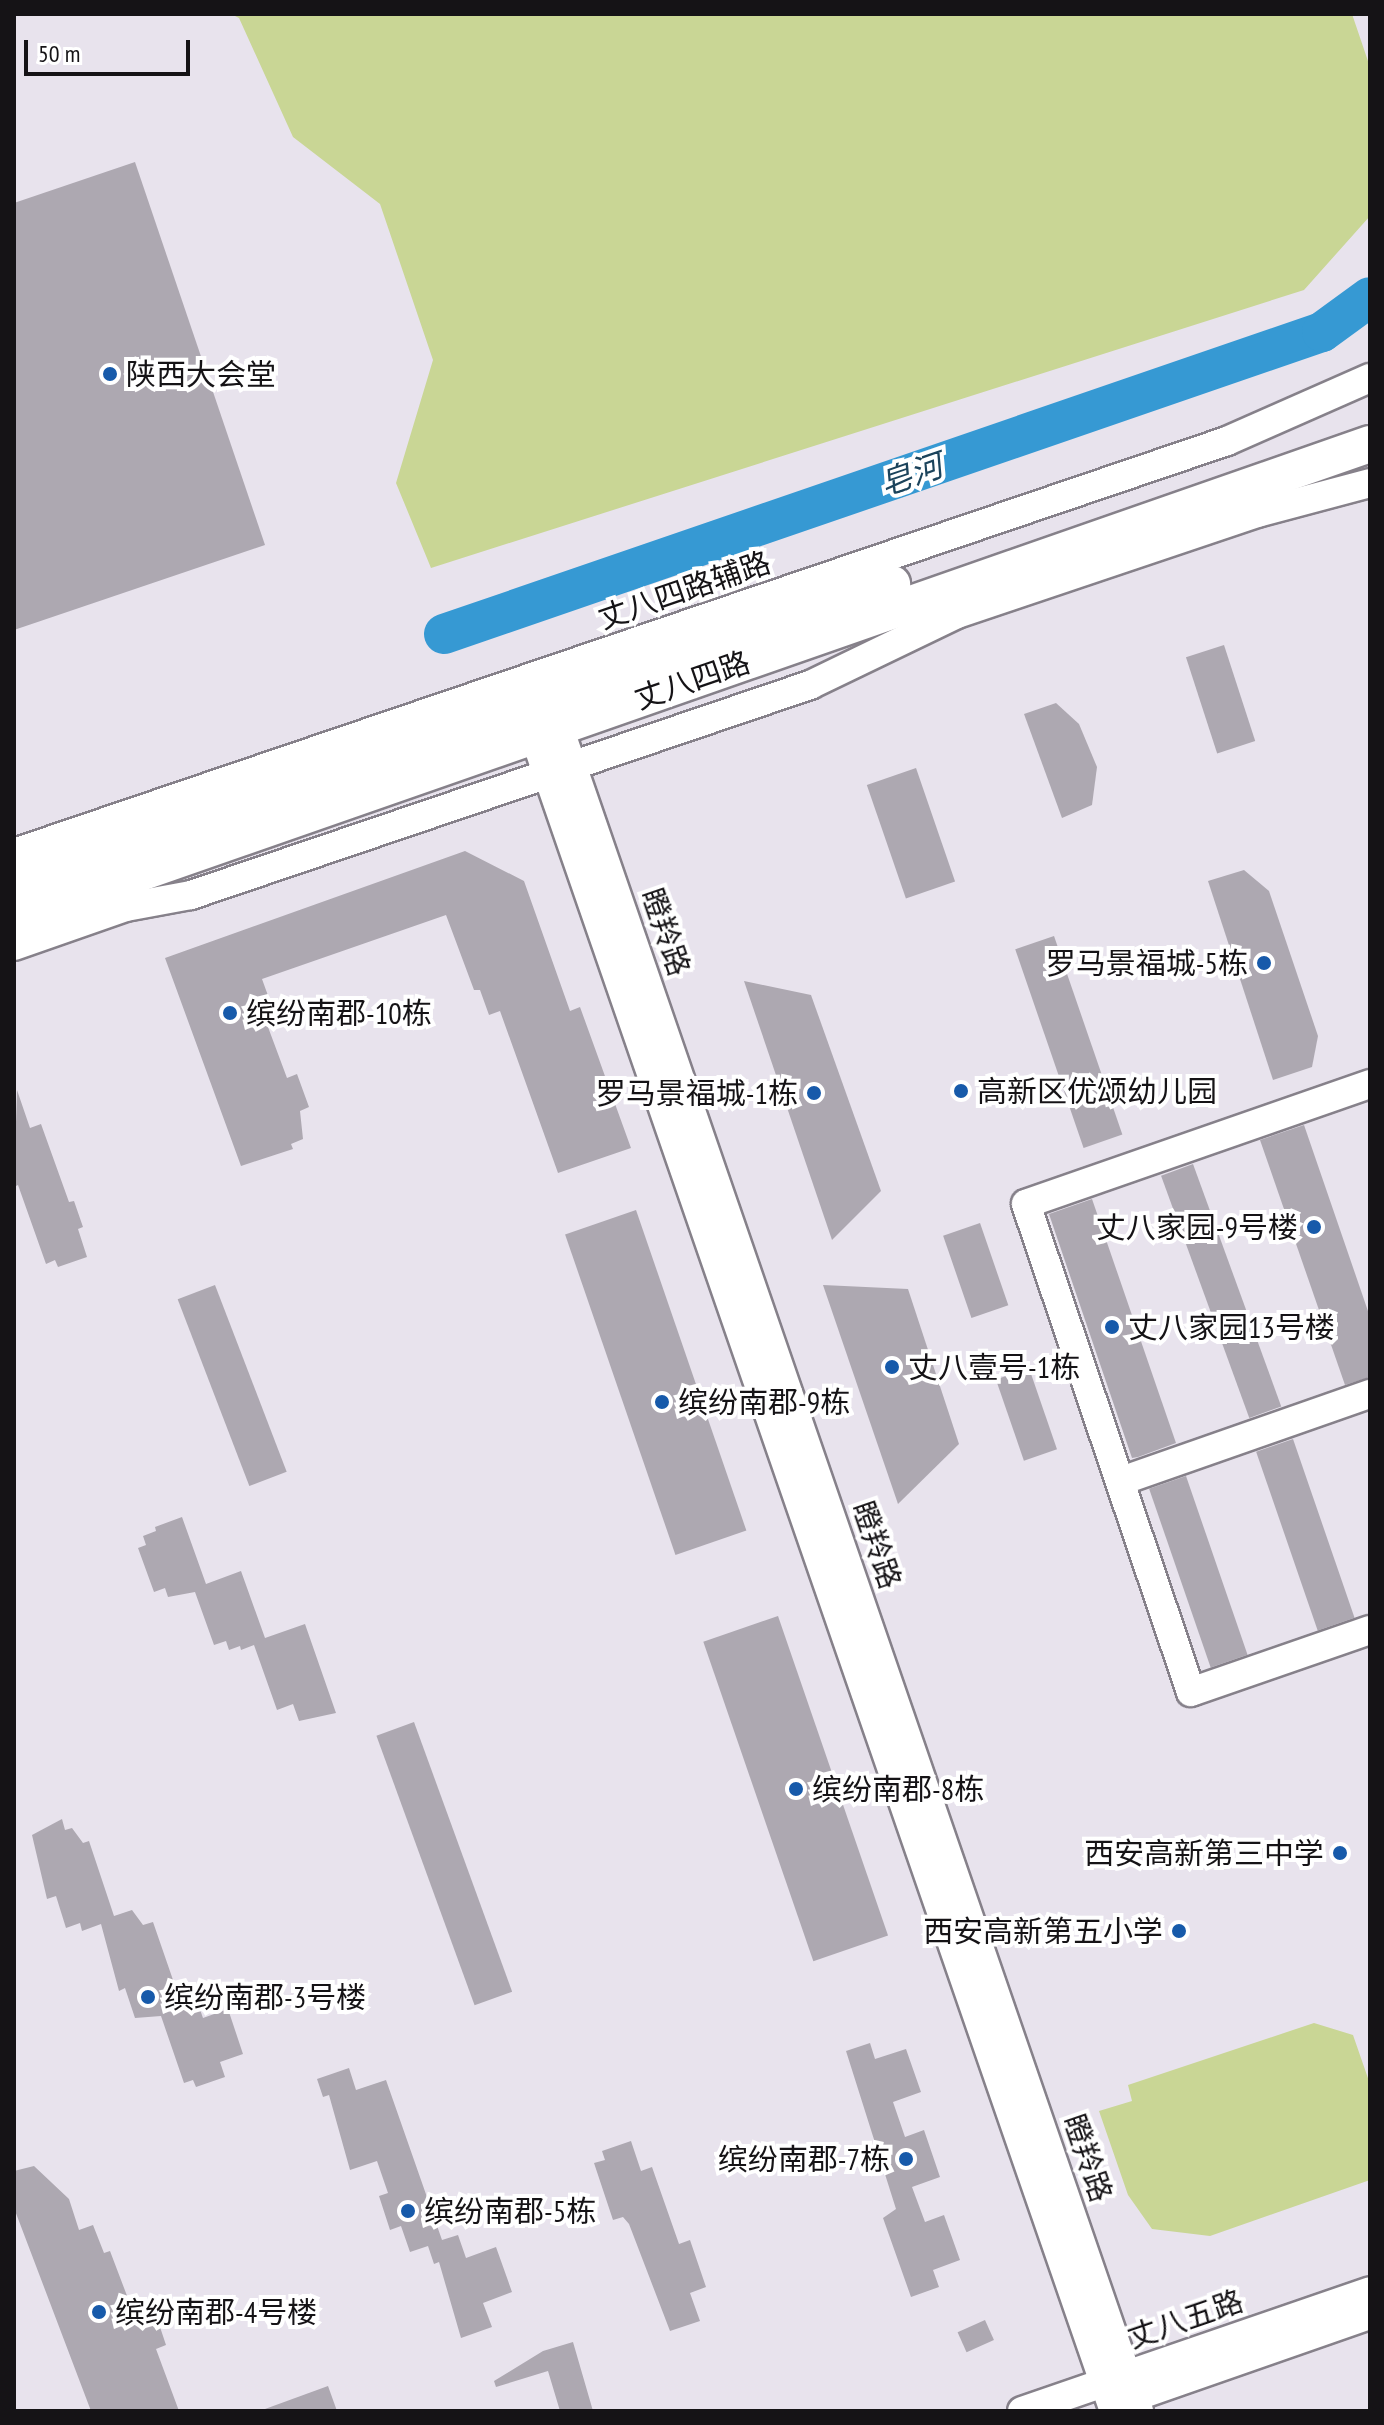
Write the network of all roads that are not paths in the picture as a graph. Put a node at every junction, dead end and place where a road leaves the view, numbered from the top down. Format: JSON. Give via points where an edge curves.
{"nodes":[{"id":1,"x":1370,"y":378,"type":"edge"},
{"id":2,"x":1370,"y":421,"type":"edge"},
{"id":3,"x":1370,"y":444,"type":"edge"},
{"id":4,"x":1370,"y":483,"type":"edge"},
{"id":5,"x":542,"y":718,"type":"junction"},
{"id":6,"x":560,"y":770,"type":"junction"},
{"id":7,"x":14,"y":853,"type":"edge"},
{"id":8,"x":14,"y":884,"type":"edge"},
{"id":9,"x":14,"y":917,"type":"edge"},
{"id":10,"x":14,"y":946,"type":"edge"},
{"id":11,"x":1370,"y":1084,"type":"edge"},
{"id":12,"x":1370,"y":1394,"type":"edge"},
{"id":13,"x":1121,"y":1481,"type":"junction"},
{"id":14,"x":1370,"y":1630,"type":"edge"},
{"id":15,"x":1370,"y":2291,"type":"edge"},
{"id":16,"x":1370,"y":2315,"type":"edge"},
{"id":17,"x":1118,"y":2399,"type":"edge"},
{"id":18,"x":1022,"y":2411,"type":"edge"}],
"edges":[{"from":1,"to":7,"type":"street","name":"丈八四路辅路","via":[[1227,441]]},
{"from":2,"to":5,"type":"main road","name":"丈八四路"},
{"from":3,"to":5,"type":"main road","name":"丈八四路"},
{"from":4,"to":6,"type":"street","via":[[1257,513],[957,614],[810,685]]},
{"from":5,"to":6,"type":"street","name":"瞪羚路"},
{"from":5,"to":8,"type":"main road","name":"丈八四路"},
{"from":5,"to":9,"type":"main road","name":"丈八四路"},
{"from":6,"to":10,"type":"street","via":[[191,895],[126,907]]},
{"from":6,"to":17,"type":"street","name":"瞪羚路"},
{"from":11,"to":13,"type":"street","via":[[1026,1204]]},
{"from":12,"to":13,"type":"street"},
{"from":13,"to":14,"type":"street","via":[[1191,1692]]},
{"from":15,"to":17,"type":"street","name":"丈八五路"},
{"from":16,"to":17,"type":"street","name":"丈八五路"},
{"from":17,"to":18,"type":"street","name":"丈八五路"}]}
